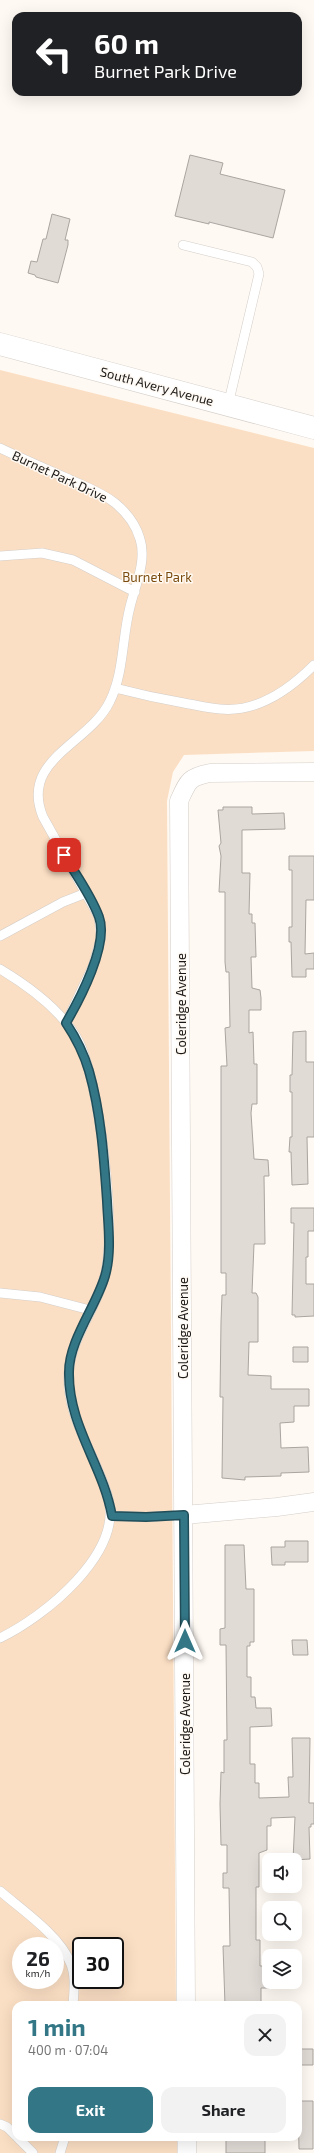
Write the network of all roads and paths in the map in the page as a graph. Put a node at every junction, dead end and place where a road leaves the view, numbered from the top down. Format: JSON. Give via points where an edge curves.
{"nodes":[{"id":1,"x":183,"y":245,"type":"dead end"},
{"id":2,"x":0,"y":344,"type":"edge"},
{"id":3,"x":228,"y":405,"type":"junction"},
{"id":4,"x":314,"y":428,"type":"edge"},
{"id":5,"x":0,"y":448,"type":"edge"},
{"id":6,"x":0,"y":556,"type":"edge"},
{"id":7,"x":135,"y":592,"type":"junction"},
{"id":8,"x":314,"y":665,"type":"edge"},
{"id":9,"x":115,"y":688,"type":"junction"},
{"id":10,"x":314,"y":772,"type":"edge"},
{"id":11,"x":86,"y":892,"type":"junction"},
{"id":12,"x":0,"y":936,"type":"edge"},
{"id":13,"x":0,"y":969,"type":"edge"},
{"id":14,"x":66,"y":1023,"type":"junction"},
{"id":15,"x":0,"y":1292,"type":"edge"},
{"id":16,"x":90,"y":1310,"type":"junction"},
{"id":17,"x":314,"y":1502,"type":"edge"},
{"id":18,"x":184,"y":1515,"type":"junction"},
{"id":19,"x":112,"y":1516,"type":"junction"},
{"id":20,"x":0,"y":1638,"type":"edge"},
{"id":21,"x":0,"y":1891,"type":"edge"},
{"id":22,"x":73,"y":2001,"type":"edge"},
{"id":23,"x":186,"y":2001,"type":"edge"},
{"id":24,"x":0,"y":2124,"type":"edge"},
{"id":25,"x":12,"y":2133,"type":"edge"},
{"id":26,"x":20,"y":2141,"type":"edge"},
{"id":27,"x":63,"y":2141,"type":"edge"},
{"id":28,"x":187,"y":2141,"type":"edge"},
{"id":29,"x":33,"y":2153,"type":"edge"},
{"id":30,"x":60,"y":2153,"type":"edge"},
{"id":31,"x":187,"y":2153,"type":"edge"}],
"edges":[{"from":1,"to":3,"type":"lane","via":[[252,262],[259,274]]},
{"from":2,"to":3,"type":"street","name":"South Avery Avenue"},
{"from":3,"to":4,"type":"street","name":"South Avery Avenue"},
{"from":5,"to":7,"type":"lane","name":"Burnet Park Drive","via":[[98,492],[115,503],[133,522],[141,539],[142,552]]},
{"from":6,"to":7,"type":"lane","via":[[42,553],[73,560]]},
{"from":7,"to":9,"type":"lane","name":"Burnet Park Drive"},
{"from":8,"to":9,"type":"lane","via":[[297,682],[270,699],[247,707],[222,710]]},
{"from":9,"to":11,"type":"lane","name":"Burnet Park Drive","via":[[110,702],[91,726],[46,769],[37,789],[38,806],[43,817]]},
{"from":10,"to":18,"type":"street","name":"Coleridge Avenue","via":[[210,773],[195,776],[186,786],[179,801]]},
{"from":11,"to":12,"type":"lane"},
{"from":11,"to":14,"type":"lane","name":"Burnet Park Drive","via":[[100,917],[101,938],[93,966]]},
{"from":13,"to":14,"type":"lane","via":[[46,1002]]},
{"from":14,"to":16,"type":"lane","via":[[78,1042],[90,1072],[103,1146],[109,1235],[105,1276]]},
{"from":15,"to":16,"type":"lane","via":[[40,1296]]},
{"from":16,"to":19,"type":"lane","via":[[71,1354],[70,1400],[108,1497]]},
{"from":17,"to":18,"type":"street"},
{"from":18,"to":19,"type":"lane"},
{"from":18,"to":23,"type":"street","name":"Coleridge Avenue"},
{"from":19,"to":20,"type":"lane","via":[[104,1542],[81,1577],[52,1604],[13,1632]]},
{"from":21,"to":22,"type":"lane","via":[[62,1947],[71,1963]]},
{"from":24,"to":25,"type":"lane"},
{"from":26,"to":29,"type":"lane"},
{"from":27,"to":30,"type":"lane"},
{"from":28,"to":31,"type":"street"}]}
